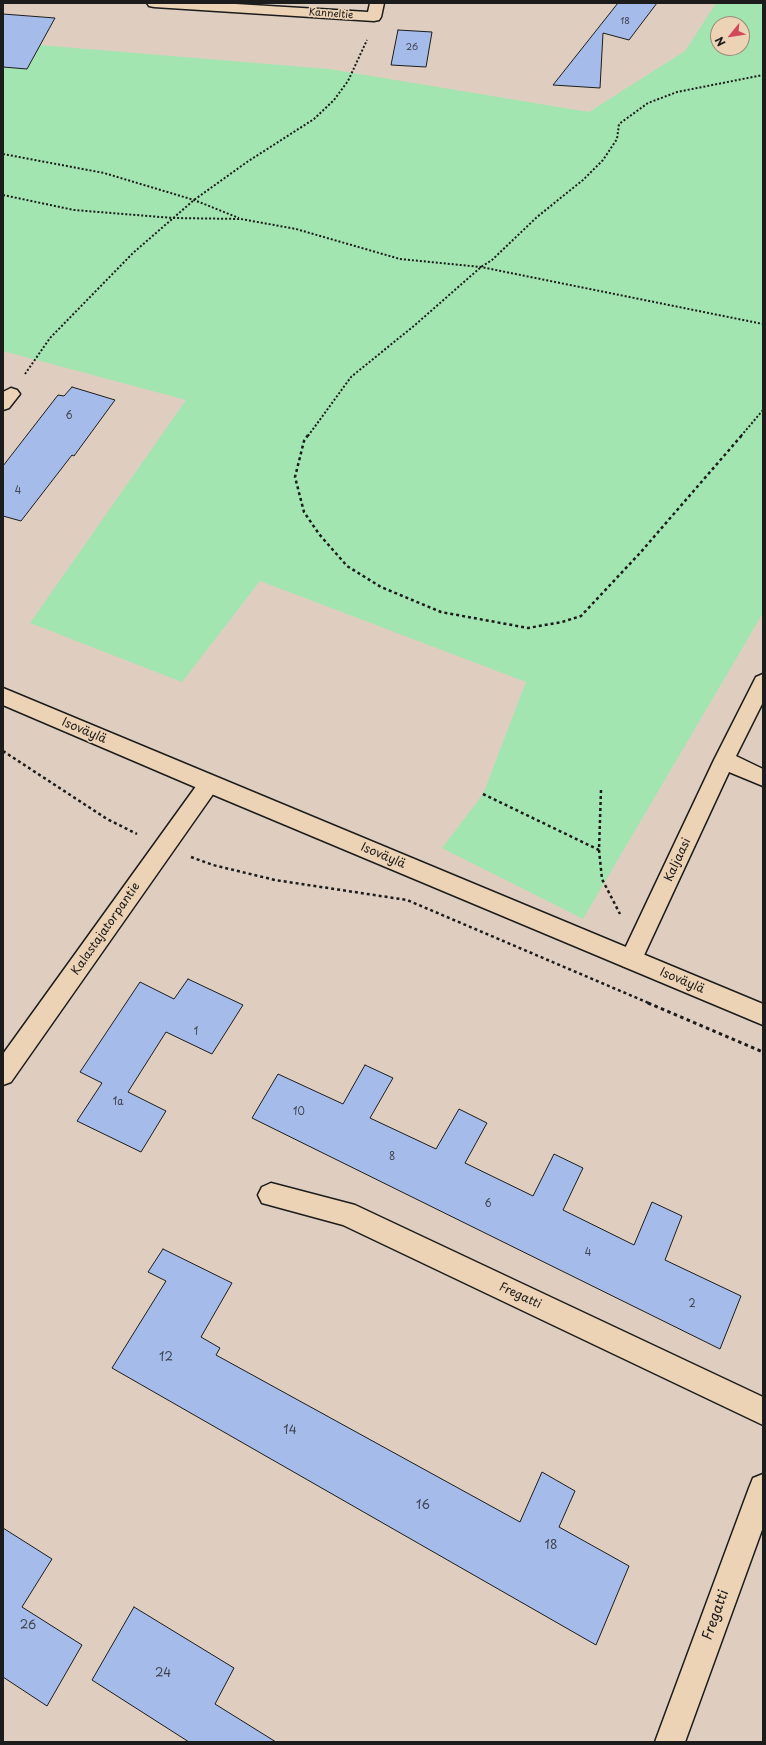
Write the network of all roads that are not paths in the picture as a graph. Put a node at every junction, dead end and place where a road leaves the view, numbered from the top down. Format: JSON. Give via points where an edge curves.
{"nodes":[{"id":1,"x":154,"y":3,"type":"edge"},
{"id":2,"x":377,"y":3,"type":"edge"},
{"id":3,"x":763,"y":682,"type":"edge"},
{"id":4,"x":3,"y":696,"type":"edge"},
{"id":5,"x":724,"y":760,"type":"junction"},
{"id":6,"x":763,"y":778,"type":"edge"},
{"id":7,"x":208,"y":784,"type":"junction"},
{"id":8,"x":631,"y":959,"type":"junction"},
{"id":9,"x":763,"y":1015,"type":"edge"},
{"id":10,"x":3,"y":1074,"type":"edge"},
{"id":11,"x":271,"y":1195,"type":"dead end"},
{"id":12,"x":763,"y":1411,"type":"edge"},
{"id":13,"x":763,"y":1488,"type":"edge"},
{"id":14,"x":670,"y":1742,"type":"edge"}],
"edges":[{"from":1,"to":2,"type":"street","name":"Kanneltie","via":[[374,17]]},
{"from":3,"to":5,"type":"street","name":"Kaljaasi"},
{"from":4,"to":7,"type":"street","name":"Isoväylä"},
{"from":5,"to":6,"type":"street"},
{"from":5,"to":8,"type":"street","name":"Kaljaasi"},
{"from":7,"to":8,"type":"street","name":"Isoväylä"},
{"from":7,"to":10,"type":"street","name":"Kalastajatorpantie"},
{"from":8,"to":9,"type":"street","name":"Isoväylä"},
{"from":11,"to":12,"type":"street","name":"Fregatti","via":[[346,1214]]},
{"from":13,"to":14,"type":"street","name":"Fregatti"}]}
